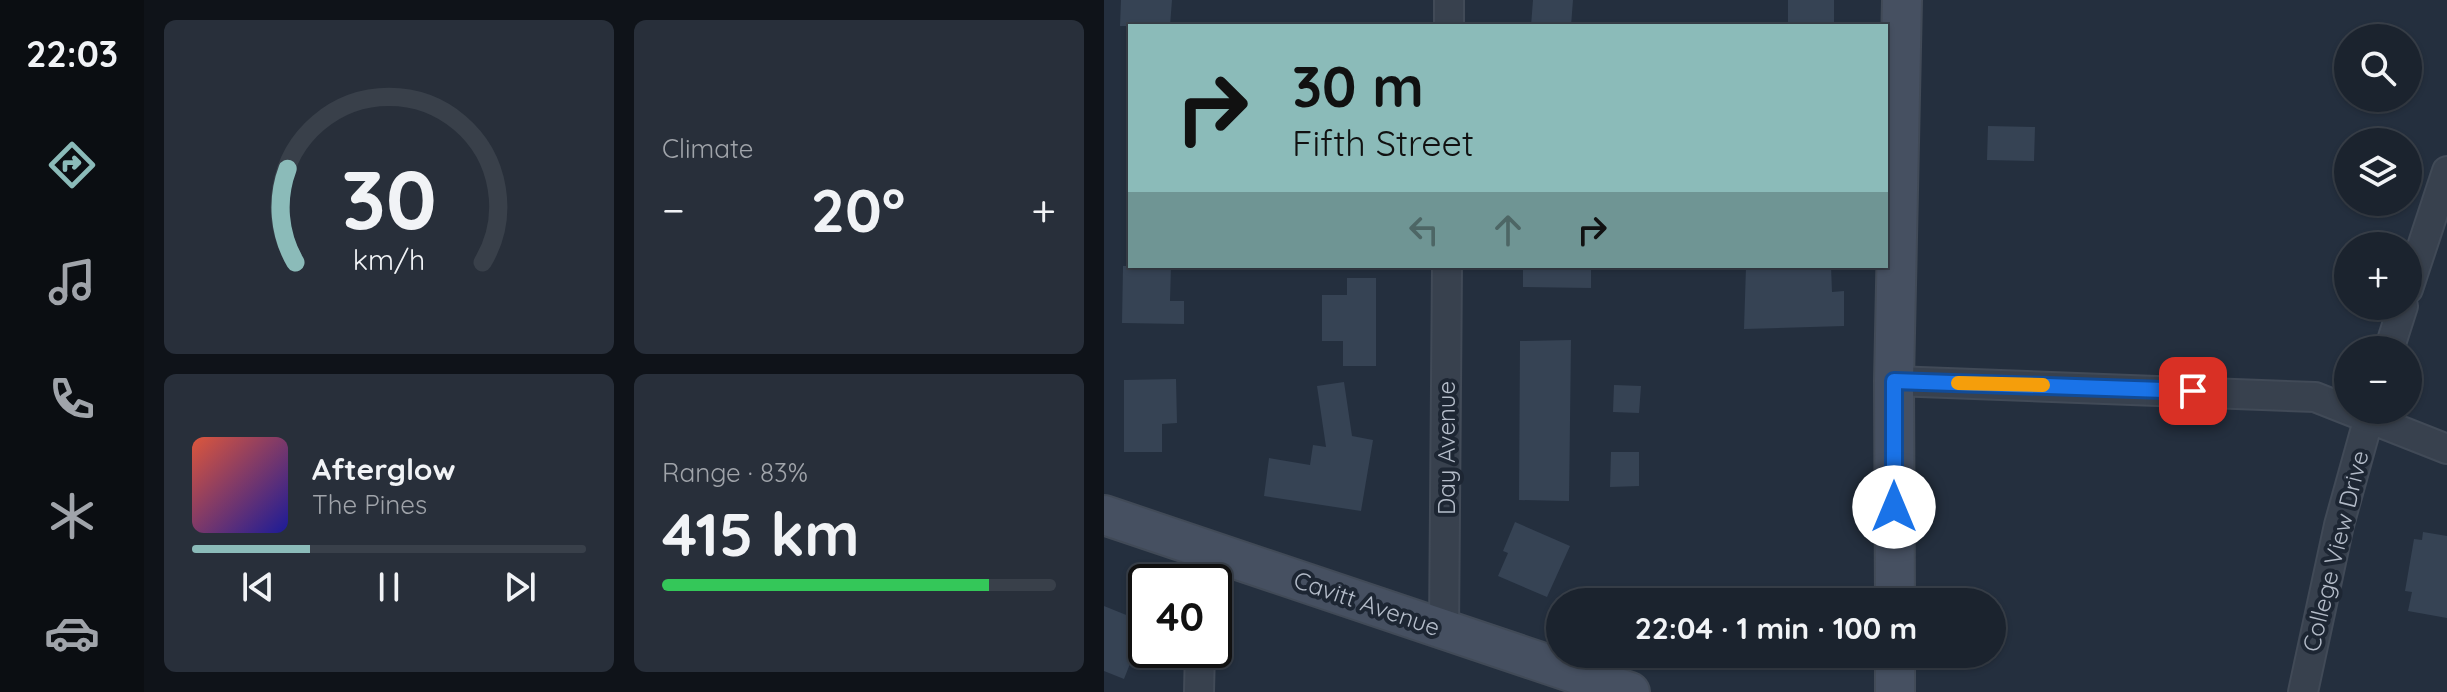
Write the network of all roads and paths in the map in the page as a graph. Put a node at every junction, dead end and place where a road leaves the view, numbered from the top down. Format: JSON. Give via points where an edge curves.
{"nodes":[{"id":1,"x":1449,"y":0,"type":"edge"},
{"id":2,"x":1902,"y":0,"type":"edge"},
{"id":3,"x":1449,"y":24,"type":"edge"},
{"id":4,"x":2447,"y":171,"type":"edge"},
{"id":5,"x":2422,"y":247,"type":"edge"},
{"id":6,"x":1447,"y":268,"type":"edge"},
{"id":7,"x":1894,"y":381,"type":"junction"},
{"id":8,"x":2334,"y":403,"type":"edge"},
{"id":9,"x":2367,"y":424,"type":"edge"},
{"id":10,"x":2392,"y":424,"type":"edge"},
{"id":11,"x":2447,"y":449,"type":"edge"},
{"id":12,"x":1104,"y":515,"type":"edge"},
{"id":13,"x":1201,"y":564,"type":"edge"},
{"id":14,"x":1232,"y":573,"type":"edge"},
{"id":15,"x":1895,"y":588,"type":"edge"},
{"id":16,"x":1444,"y":629,"type":"junction"},
{"id":17,"x":1200,"y":668,"type":"edge"},
{"id":18,"x":1895,"y":668,"type":"edge"},
{"id":19,"x":1199,"y":692,"type":"edge"},
{"id":20,"x":1630,"y":692,"type":"edge"},
{"id":21,"x":1895,"y":692,"type":"edge"},
{"id":22,"x":2303,"y":692,"type":"edge"}],
"edges":[{"from":1,"to":3,"type":"street"},
{"from":2,"to":7,"type":"street"},
{"from":4,"to":5,"type":"street"},
{"from":6,"to":16,"type":"street","name":"Day Avenue"},
{"from":7,"to":8,"type":"street","via":[[2315,397]]},
{"from":7,"to":15,"type":"street"},
{"from":9,"to":22,"type":"street","name":"College View Drive"},
{"from":10,"to":11,"type":"street"},
{"from":12,"to":13,"type":"street","name":"Cavitt Avenue"},
{"from":14,"to":16,"type":"street","name":"Cavitt Avenue"},
{"from":16,"to":20,"type":"street","name":"Cavitt Avenue"},
{"from":17,"to":19,"type":"street"},
{"from":18,"to":21,"type":"street"}]}
